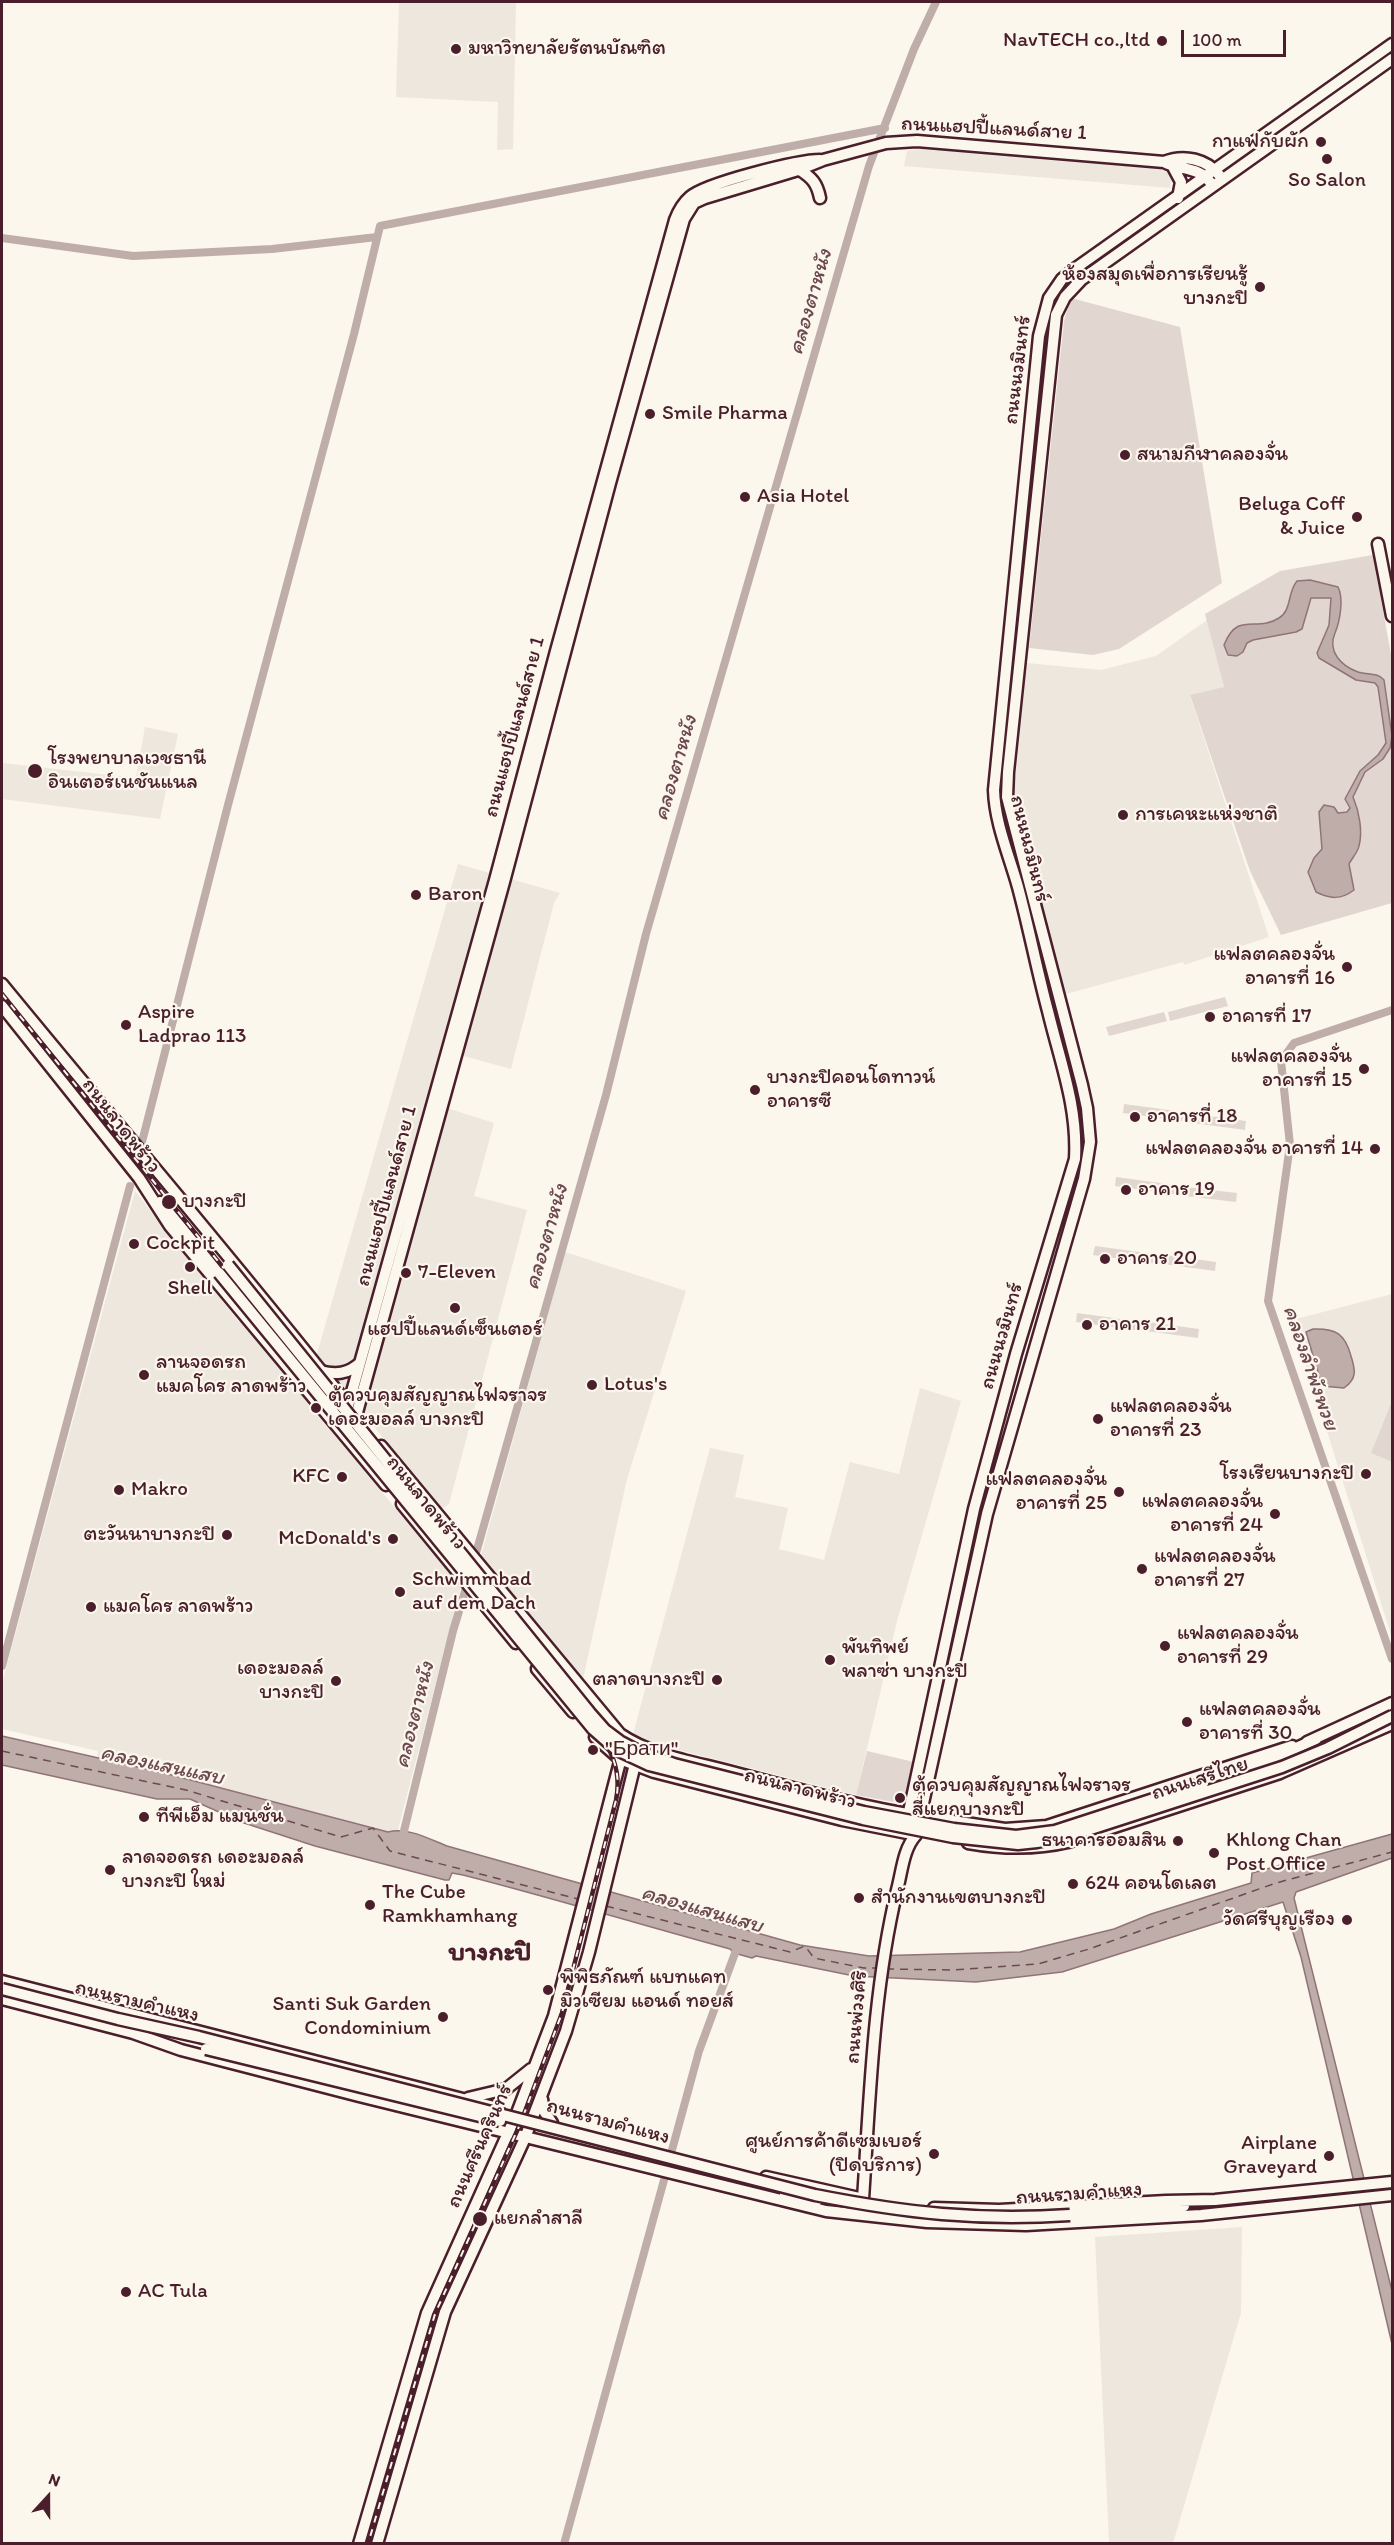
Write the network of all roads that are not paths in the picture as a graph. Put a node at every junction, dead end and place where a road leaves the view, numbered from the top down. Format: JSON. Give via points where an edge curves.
{"nodes":[{"id":1,"x":1392,"y":45,"type":"edge"},
{"id":2,"x":1392,"y":59,"type":"edge"},
{"id":3,"x":823,"y":160,"type":"junction"},
{"id":4,"x":1202,"y":161,"type":"junction"},
{"id":5,"x":1229,"y":161,"type":"junction"},
{"id":6,"x":1169,"y":164,"type":"junction"},
{"id":7,"x":782,"y":170,"type":"junction"},
{"id":8,"x":800,"y":170,"type":"junction"},
{"id":9,"x":1211,"y":174,"type":"junction"},
{"id":10,"x":1223,"y":180,"type":"junction"},
{"id":11,"x":1214,"y":187,"type":"junction"},
{"id":12,"x":820,"y":198,"type":"dead end"},
{"id":13,"x":1178,"y":198,"type":"junction"},
{"id":14,"x":1378,"y":544,"type":"dead end"},
{"id":15,"x":1392,"y":616,"type":"edge"},
{"id":16,"x":2,"y":984,"type":"edge"},
{"id":17,"x":2,"y":1006,"type":"edge"},
{"id":18,"x":453,"y":1046,"type":"junction"},
{"id":19,"x":127,"y":1137,"type":"junction"},
{"id":20,"x":139,"y":1178,"type":"junction"},
{"id":21,"x":224,"y":1269,"type":"junction"},
{"id":22,"x":360,"y":1363,"type":"junction"},
{"id":23,"x":321,"y":1371,"type":"junction"},
{"id":24,"x":348,"y":1406,"type":"junction"},
{"id":25,"x":356,"y":1416,"type":"junction"},
{"id":26,"x":339,"y":1428,"type":"junction"},
{"id":27,"x":1392,"y":1703,"type":"edge"},
{"id":28,"x":1392,"y":1716,"type":"edge"},
{"id":29,"x":1392,"y":1724,"type":"edge"},
{"id":30,"x":926,"y":1729,"type":"junction"},
{"id":31,"x":939,"y":1732,"type":"junction"},
{"id":32,"x":627,"y":1739,"type":"junction"},
{"id":33,"x":1316,"y":1739,"type":"junction"},
{"id":34,"x":640,"y":1746,"type":"junction"},
{"id":35,"x":620,"y":1759,"type":"junction"},
{"id":36,"x":635,"y":1765,"type":"junction"},
{"id":37,"x":908,"y":1814,"type":"junction"},
{"id":38,"x":920,"y":1816,"type":"junction"},
{"id":39,"x":911,"y":1836,"type":"junction"},
{"id":40,"x":2,"y":1981,"type":"edge"},
{"id":41,"x":2,"y":1989,"type":"edge"},
{"id":42,"x":2,"y":1999,"type":"edge"},
{"id":43,"x":133,"y":2033,"type":"junction"},
{"id":44,"x":538,"y":2059,"type":"junction"},
{"id":45,"x":375,"y":2076,"type":"junction"},
{"id":46,"x":542,"y":2095,"type":"junction"},
{"id":47,"x":370,"y":2099,"type":"junction"},
{"id":48,"x":462,"y":2099,"type":"junction"},
{"id":49,"x":517,"y":2113,"type":"junction"},
{"id":50,"x":533,"y":2118,"type":"junction"},
{"id":51,"x":552,"y":2123,"type":"junction"},
{"id":52,"x":508,"y":2133,"type":"junction"},
{"id":53,"x":525,"y":2138,"type":"junction"},
{"id":54,"x":1392,"y":2182,"type":"edge"},
{"id":55,"x":1392,"y":2195,"type":"edge"},
{"id":56,"x":863,"y":2199,"type":"junction"},
{"id":57,"x":1215,"y":2200,"type":"junction"},
{"id":58,"x":877,"y":2202,"type":"junction"},
{"id":59,"x":845,"y":2212,"type":"junction"},
{"id":60,"x":869,"y":2216,"type":"junction"},
{"id":61,"x":408,"y":2374,"type":"junction"},
{"id":62,"x":424,"y":2378,"type":"junction"},
{"id":63,"x":359,"y":2544,"type":"edge"},
{"id":64,"x":377,"y":2544,"type":"edge"}],
"edges":[{"from":1,"to":5,"type":"main road","name":"ถนนนวมินทร์"},
{"from":2,"to":10,"type":"main road","name":"ถนนนวมินทร์"},
{"from":3,"to":6,"type":"main road","name":"ถนนแฮปปี้แลนด์สาย 1","via":[[870,146],[917,141]]},
{"from":3,"to":7,"type":"main road","name":"ถนนแฮปปี้แลนด์สาย 1","via":[[803,160]]},
{"from":3,"to":8,"type":"main road","name":"ถนนแฮปปี้แลนด์สาย 1"},
{"from":4,"to":5,"type":"main road","name":"ถนนแฮปปี้แลนด์สาย 1"},
{"from":4,"to":6,"type":"main road","name":"ถนนแฮปปี้แลนด์สาย 1","via":[[1175,158]]},
{"from":4,"to":9,"type":"main road"},
{"from":5,"to":9,"type":"main road","name":"ถนนนวมินทร์"},
{"from":6,"to":9,"type":"main road","name":"ถนนแฮปปี้แลนด์สาย 1"},
{"from":6,"to":13,"type":"main road","via":[[1179,173]]},
{"from":7,"to":8,"type":"main road","name":"ถนนแฮปปี้แลนด์สาย 1"},
{"from":7,"to":18,"type":"main road","name":"ถนนแฮปปี้แลนด์สาย 1","via":[[701,189],[696,198],[683,204],[675,220]]},
{"from":8,"to":12,"type":"main road","via":[[817,185]]},
{"from":9,"to":10,"type":"main road"},
{"from":9,"to":11,"type":"main road"},
{"from":9,"to":13,"type":"main road","name":"ถนนนวมินทร์"},
{"from":10,"to":11,"type":"main road","name":"ถนนนวมินทร์"},
{"from":11,"to":31,"type":"main road","name":"ถนนนวมินทร์","via":[[1081,280],[1065,297],[1056,315],[1007,797],[1083,1085],[1090,1142],[1079,1201],[987,1514]]},
{"from":13,"to":30,"type":"main road","name":"ถนนนวมินทร์","via":[[1062,279],[1049,298],[1039,336],[994,790],[1000,829],[1070,1090],[1075,1159],[974,1509]]},
{"from":14,"to":15,"type":"main road"},
{"from":16,"to":19,"type":"main road","name":"ถนนลาดพร้าว"},
{"from":17,"to":20,"type":"main road","name":"ถนนลาดพร้าว"},
{"from":18,"to":22,"type":"main road","name":"ถนนแฮปปี้แลนด์สาย 1"},
{"from":18,"to":25,"type":"main road","name":"ถนนแฮปปี้แลนด์สาย 1"},
{"from":19,"to":21,"type":"main road"},
{"from":19,"to":23,"type":"main road","name":"ถนนลาดพร้าว"},
{"from":20,"to":21,"type":"main road"},
{"from":20,"to":26,"type":"main road","name":"ถนนลาดพร้าว","via":[[170,1226]]},
{"from":21,"to":28,"type":"main road","bridge":true,"via":[[593,1729],[617,1750],[649,1765],[892,1826],[978,1840],[1028,1843],[1075,1834],[1282,1767]]},
{"from":21,"to":33,"type":"main road","bridge":true,"via":[[590,1713],[613,1736],[631,1747],[674,1764],[864,1812],[1000,1835],[1055,1831],[1265,1762]]},
{"from":22,"to":23,"type":"main road","via":[[341,1373]]},
{"from":22,"to":24,"type":"main road","name":"ถนนแฮปปี้แลนด์สาย 1"},
{"from":23,"to":24,"type":"main road","name":"ถนนลาดพร้าว"},
{"from":24,"to":25,"type":"main road","name":"ถนนลาดพร้าว"},
{"from":24,"to":26,"type":"main road","name":"ถนนแฮปปี้แลนด์สาย 1"},
{"from":25,"to":26,"type":"main road"},
{"from":25,"to":32,"type":"main road","name":"ถนนลาดพร้าว","via":[[609,1724]]},
{"from":26,"to":35,"type":"main road","name":"ถนนลาดพร้าว","via":[[588,1730]]},
{"from":27,"to":33,"type":"main road","name":"ถนนเสรีไทย"},
{"from":29,"to":39,"type":"main road","name":"ถนนเสรีไทย","via":[[1272,1776],[1054,1845],[1002,1848]]},
{"from":30,"to":31,"type":"main road"},
{"from":30,"to":37,"type":"main road","name":"ถนนนวมินทร์"},
{"from":31,"to":38,"type":"main road","name":"ถนนนวมินทร์"},
{"from":32,"to":34,"type":"main road","name":"ถนนลาดพร้าว"},
{"from":32,"to":35,"type":"main road","name":"ถนนศรีนครินทร์"},
{"from":33,"to":38,"type":"main road","name":"ถนนเสรีไทย","via":[[1047,1826],[1005,1829]]},
{"from":34,"to":36,"type":"main road","name":"ถนนศรีนครินทร์"},
{"from":34,"to":37,"type":"main road","name":"ถนนลาดพร้าว","via":[[852,1803]]},
{"from":35,"to":36,"type":"main road","name":"ถนนลาดพร้าว"},
{"from":35,"to":44,"type":"main road","name":"ถนนศรีนครินทร์","via":[[573,1948]]},
{"from":36,"to":39,"type":"main road","name":"ถนนลาดพร้าว"},
{"from":36,"to":46,"type":"main road","name":"ถนนศรีนครินทร์","via":[[589,1952]]},
{"from":37,"to":38,"type":"main road","name":"ถนนเสรีไทย"},
{"from":37,"to":39,"type":"main road","name":"ถนนพ่วงศิริ"},
{"from":38,"to":39,"type":"main road","name":"ถนนพ่วงศิริ"},
{"from":39,"to":56,"type":"main road","name":"ถนนพ่วงศิริ","via":[[883,1956]]},
{"from":40,"to":45,"type":"main road","name":"ถนนรามคำแหง"},
{"from":41,"to":57,"type":"main road","name":"ถนนรามคำแหง","bridge":true,"via":[[815,2195],[902,2211],[1006,2218],[1175,2207]]},
{"from":42,"to":43,"type":"main road","name":"ถนนรามคำแหง"},
{"from":43,"to":47,"type":"main road","name":"ถนนรามคำแหง","via":[[174,2048]]},
{"from":43,"to":59,"type":"main road","name":"ถนนรามคำแหง","bridge":true},
{"from":44,"to":48,"type":"main road","via":[[506,2089]]},
{"from":44,"to":49,"type":"main road","name":"ถนนศรีนครินทร์"},
{"from":45,"to":47,"type":"main road"},
{"from":45,"to":48,"type":"main road","name":"ถนนรามคำแหง"},
{"from":46,"to":50,"type":"main road","name":"ถนนศรีนครินทร์"},
{"from":46,"to":51,"type":"main road","via":[[542,2107]]},
{"from":47,"to":52,"type":"main road","name":"ถนนรามคำแหง"},
{"from":48,"to":49,"type":"main road","name":"ถนนรามคำแหง"},
{"from":49,"to":50,"type":"main road","name":"ถนนรามคำแหง"},
{"from":49,"to":52,"type":"main road","name":"ถนนศรีนครินทร์"},
{"from":50,"to":51,"type":"main road","name":"ถนนรามคำแหง"},
{"from":50,"to":53,"type":"main road","name":"ถนนศรีนครินทร์"},
{"from":51,"to":56,"type":"main road","name":"ถนนรามคำแหง"},
{"from":52,"to":53,"type":"main road","name":"ถนนรามคำแหง"},
{"from":52,"to":61,"type":"main road","name":"ถนนศรีนครินทร์","via":[[428,2313]]},
{"from":53,"to":59,"type":"main road","name":"ถนนรามคำแหง","via":[[793,2204]]},
{"from":53,"to":62,"type":"main road","name":"ถนนศรีนครินทร์","via":[[454,2290]]},
{"from":54,"to":57,"type":"main road","name":"ถนนรามคำแหง"},
{"from":55,"to":60,"type":"main road","name":"ถนนรามคำแหง","via":[[1201,2215],[1026,2225],[963,2225]]},
{"from":56,"to":58,"type":"main road","name":"ถนนรามคำแหง"},
{"from":56,"to":60,"type":"main road"},
{"from":57,"to":58,"type":"main road","name":"ถนนรามคำแหง","via":[[999,2210]]},
{"from":58,"to":60,"type":"main road"},
{"from":59,"to":60,"type":"main road","name":"ถนนรามคำแหง"},
{"from":61,"to":62,"type":"main road"},
{"from":61,"to":63,"type":"main road","name":"ถนนศรีนครินทร์"},
{"from":62,"to":64,"type":"main road","name":"ถนนศรีนครินทร์"}]}
